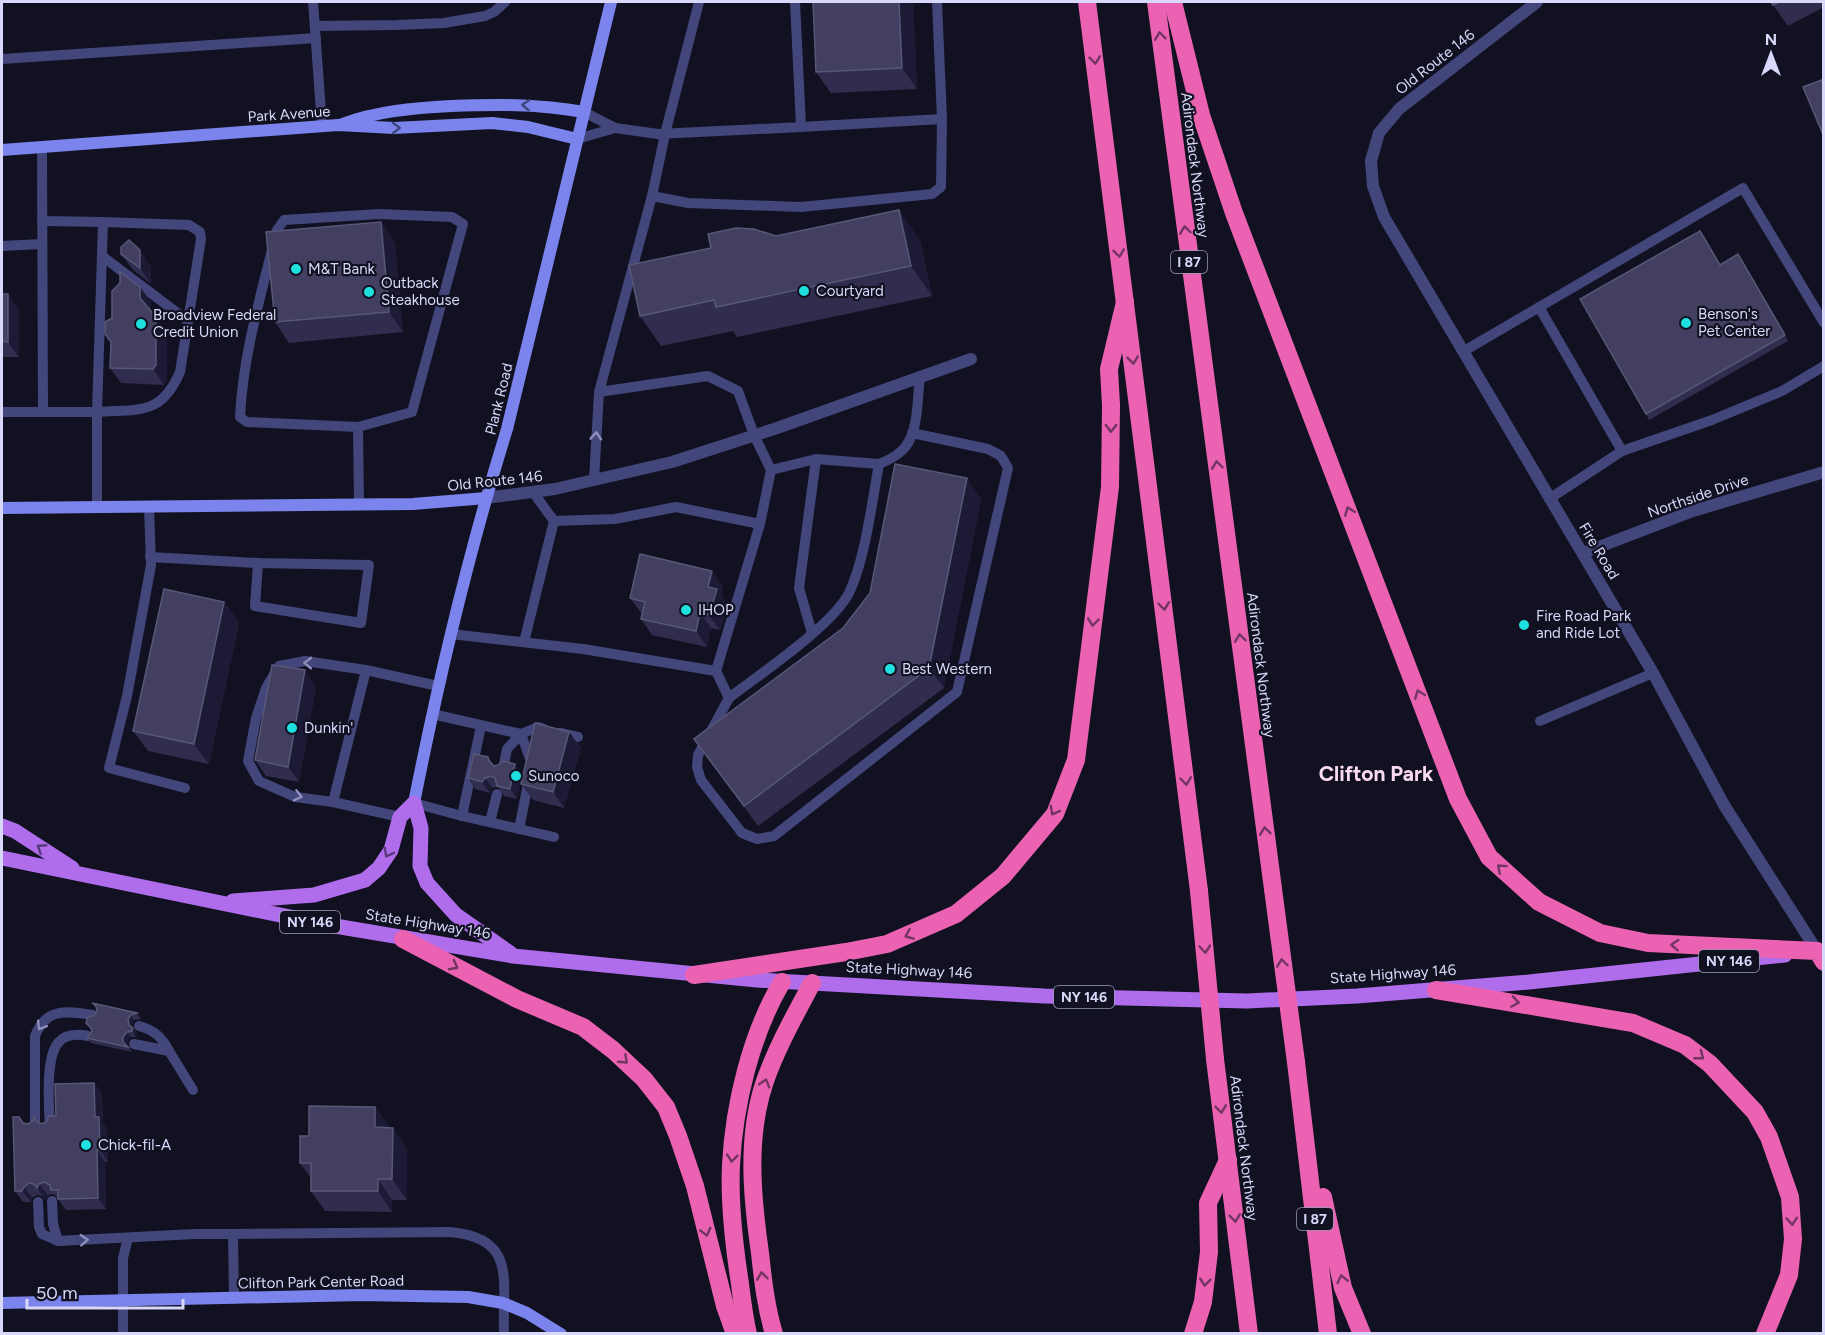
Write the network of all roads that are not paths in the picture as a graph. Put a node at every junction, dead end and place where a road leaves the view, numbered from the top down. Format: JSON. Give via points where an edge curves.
{"nodes":[{"id":1,"x":313,"y":2,"type":"edge"},
{"id":2,"x":506,"y":2,"type":"edge"},
{"id":3,"x":611,"y":2,"type":"edge"},
{"id":4,"x":699,"y":2,"type":"edge"},
{"id":5,"x":795,"y":2,"type":"edge"},
{"id":6,"x":937,"y":2,"type":"edge"},
{"id":7,"x":1087,"y":2,"type":"edge"},
{"id":8,"x":1156,"y":2,"type":"edge"},
{"id":9,"x":1173,"y":2,"type":"edge"},
{"id":10,"x":1537,"y":2,"type":"edge"},
{"id":11,"x":315,"y":26,"type":"junction"},
{"id":12,"x":316,"y":38,"type":"junction"},
{"id":13,"x":2,"y":59,"type":"edge"},
{"id":14,"x":584,"y":112,"type":"junction"},
{"id":15,"x":942,"y":119,"type":"junction"},
{"id":16,"x":338,"y":125,"type":"junction"},
{"id":17,"x":322,"y":126,"type":"junction"},
{"id":18,"x":801,"y":127,"type":"junction"},
{"id":19,"x":615,"y":129,"type":"junction"},
{"id":20,"x":665,"y":134,"type":"junction"},
{"id":21,"x":577,"y":139,"type":"junction"},
{"id":22,"x":42,"y":147,"type":"junction"},
{"id":23,"x":2,"y":150,"type":"edge"},
{"id":24,"x":1371,"y":161,"type":"joint"},
{"id":25,"x":652,"y":196,"type":"junction"},
{"id":26,"x":42,"y":221,"type":"junction"},
{"id":27,"x":103,"y":222,"type":"junction"},
{"id":28,"x":42,"y":244,"type":"junction"},
{"id":29,"x":2,"y":246,"type":"edge"},
{"id":30,"x":102,"y":256,"type":"junction"},
{"id":31,"x":1125,"y":302,"type":"junction"},
{"id":32,"x":1539,"y":307,"type":"junction"},
{"id":33,"x":188,"y":321,"type":"junction"},
{"id":34,"x":1824,"y":323,"type":"edge"},
{"id":35,"x":1464,"y":351,"type":"junction"},
{"id":36,"x":971,"y":359,"type":"dead end"},
{"id":37,"x":1824,"y":366,"type":"edge"},
{"id":38,"x":920,"y":377,"type":"junction"},
{"id":39,"x":599,"y":392,"type":"junction"},
{"id":40,"x":2,"y":412,"type":"edge"},
{"id":41,"x":43,"y":412,"type":"junction"},
{"id":42,"x":97,"y":412,"type":"junction"},
{"id":43,"x":358,"y":427,"type":"junction"},
{"id":44,"x":912,"y":434,"type":"junction"},
{"id":45,"x":754,"y":435,"type":"junction"},
{"id":46,"x":1622,"y":451,"type":"junction"},
{"id":47,"x":816,"y":459,"type":"junction"},
{"id":48,"x":879,"y":464,"type":"junction"},
{"id":49,"x":771,"y":470,"type":"junction"},
{"id":50,"x":1824,"y":472,"type":"edge"},
{"id":51,"x":594,"y":480,"type":"junction"},
{"id":52,"x":533,"y":492,"type":"junction"},
{"id":53,"x":486,"y":498,"type":"junction"},
{"id":54,"x":1549,"y":499,"type":"junction"},
{"id":55,"x":359,"y":504,"type":"junction"},
{"id":56,"x":97,"y":506,"type":"junction"},
{"id":57,"x":149,"y":507,"type":"junction"},
{"id":58,"x":2,"y":508,"type":"edge"},
{"id":59,"x":554,"y":521,"type":"junction"},
{"id":60,"x":760,"y":524,"type":"junction"},
{"id":61,"x":1583,"y":553,"type":"junction"},
{"id":62,"x":150,"y":557,"type":"junction"},
{"id":63,"x":258,"y":563,"type":"junction"},
{"id":64,"x":812,"y":633,"type":"junction"},
{"id":65,"x":451,"y":634,"type":"junction"},
{"id":66,"x":524,"y":642,"type":"junction"},
{"id":67,"x":366,"y":670,"type":"junction"},
{"id":68,"x":716,"y":671,"type":"junction"},
{"id":69,"x":1653,"y":674,"type":"junction"},
{"id":70,"x":438,"y":686,"type":"junction"},
{"id":71,"x":729,"y":698,"type":"junction"},
{"id":72,"x":432,"y":714,"type":"junction"},
{"id":73,"x":1540,"y":720,"type":"dead end"},
{"id":74,"x":482,"y":726,"type":"junction"},
{"id":75,"x":521,"y":734,"type":"junction"},
{"id":76,"x":578,"y":738,"type":"dead end"},
{"id":77,"x":503,"y":769,"type":"edge"},
{"id":78,"x":185,"y":788,"type":"dead end"},
{"id":79,"x":497,"y":794,"type":"edge"},
{"id":80,"x":333,"y":802,"type":"junction"},
{"id":81,"x":414,"y":803,"type":"junction"},
{"id":82,"x":462,"y":816,"type":"junction"},
{"id":83,"x":400,"y":817,"type":"junction"},
{"id":84,"x":490,"y":822,"type":"junction"},
{"id":85,"x":2,"y":826,"type":"edge"},
{"id":86,"x":519,"y":829,"type":"junction"},
{"id":87,"x":554,"y":837,"type":"dead end"},
{"id":88,"x":6,"y":861,"type":"edge"},
{"id":89,"x":79,"y":873,"type":"junction"},
{"id":90,"x":218,"y":902,"type":"junction"},
{"id":91,"x":402,"y":939,"type":"junction"},
{"id":92,"x":1821,"y":955,"type":"edge"},
{"id":93,"x":513,"y":956,"type":"junction"},
{"id":94,"x":694,"y":975,"type":"junction"},
{"id":95,"x":782,"y":982,"type":"junction"},
{"id":96,"x":812,"y":983,"type":"junction"},
{"id":97,"x":1436,"y":990,"type":"junction"},
{"id":98,"x":93,"y":1016,"type":"edge"},
{"id":99,"x":139,"y":1026,"type":"dead end"},
{"id":100,"x":88,"y":1036,"type":"edge"},
{"id":101,"x":134,"y":1044,"type":"dead end"},
{"id":102,"x":169,"y":1051,"type":"junction"},
{"id":103,"x":193,"y":1090,"type":"dead end"},
{"id":104,"x":1302,"y":1105,"type":"junction"},
{"id":105,"x":35,"y":1128,"type":"edge"},
{"id":106,"x":50,"y":1128,"type":"edge"},
{"id":107,"x":1228,"y":1160,"type":"junction"},
{"id":108,"x":52,"y":1201,"type":"edge"},
{"id":109,"x":38,"y":1202,"type":"dead end"},
{"id":110,"x":233,"y":1234,"type":"junction"},
{"id":111,"x":129,"y":1238,"type":"junction"},
{"id":112,"x":58,"y":1241,"type":"junction"},
{"id":113,"x":234,"y":1299,"type":"junction"},
{"id":114,"x":122,"y":1302,"type":"junction"},
{"id":115,"x":2,"y":1303,"type":"edge"},
{"id":116,"x":503,"y":1303,"type":"junction"},
{"id":117,"x":123,"y":1334,"type":"edge"},
{"id":118,"x":504,"y":1334,"type":"edge"},
{"id":119,"x":561,"y":1334,"type":"edge"},
{"id":120,"x":735,"y":1334,"type":"edge"},
{"id":121,"x":748,"y":1334,"type":"edge"},
{"id":122,"x":774,"y":1334,"type":"edge"},
{"id":123,"x":1193,"y":1334,"type":"edge"},
{"id":124,"x":1249,"y":1334,"type":"edge"},
{"id":125,"x":1328,"y":1334,"type":"edge"},
{"id":126,"x":1362,"y":1334,"type":"edge"},
{"id":127,"x":1765,"y":1334,"type":"edge"}],
"edges":[{"from":1,"to":11,"type":"lane"},
{"from":2,"to":11,"type":"lane","via":[[485,16],[444,22]]},
{"from":3,"to":14,"type":"street","name":"Plank Road"},
{"from":4,"to":20,"type":"lane"},
{"from":5,"to":18,"type":"lane"},
{"from":6,"to":15,"type":"lane"},
{"from":7,"to":31,"type":"highway","name":"Adirondack Northway","one_way":true},
{"from":104,"to":8,"type":"highway","name":"Adirondack Northway","number":"I 87","one_way":true,"bridge":true},
{"from":92,"to":9,"type":"highway","one_way":true,"via":[[1648,944],[1600,933],[1539,902],[1488,857],[1458,799],[1234,213],[1201,115]]},
{"from":10,"to":24,"type":"street","name":"Old Route 146","via":[[1399,110],[1379,133]]},
{"from":11,"to":12,"type":"lane"},
{"from":12,"to":13,"type":"lane"},
{"from":12,"to":17,"type":"lane"},
{"from":14,"to":16,"type":"street","one_way":true,"via":[[508,104],[433,107],[359,117]]},
{"from":14,"to":19,"type":"lane"},
{"from":14,"to":21,"type":"street","name":"Plank Road"},
{"from":15,"to":18,"type":"lane"},
{"from":15,"to":25,"type":"lane","via":[[941,187],[932,194],[801,207],[688,203]]},
{"from":16,"to":17,"type":"street","name":"Park Avenue"},
{"from":16,"to":21,"type":"street","name":"Park Avenue","one_way":true,"via":[[394,128],[492,123]]},
{"from":17,"to":22,"type":"street","name":"Park Avenue"},
{"from":18,"to":20,"type":"lane"},
{"from":19,"to":20,"type":"lane"},
{"from":19,"to":21,"type":"lane"},
{"from":20,"to":25,"type":"lane"},
{"from":21,"to":53,"type":"street","name":"Plank Road","via":[[507,429]]},
{"from":22,"to":23,"type":"street","name":"Park Avenue"},
{"from":22,"to":26,"type":"lane"},
{"from":24,"to":35,"type":"street","name":"Fire Road","via":[[1373,186],[1384,217]]},
{"from":25,"to":39,"type":"lane"},
{"from":26,"to":27,"type":"lane"},
{"from":26,"to":28,"type":"lane"},
{"from":27,"to":30,"type":"lane"},
{"from":27,"to":33,"type":"lane","via":[[189,225],[200,232]]},
{"from":28,"to":29,"type":"lane"},
{"from":28,"to":41,"type":"lane"},
{"from":30,"to":33,"type":"lane"},
{"from":30,"to":42,"type":"lane"},
{"from":31,"to":94,"type":"highway","one_way":true,"via":[[1109,369],[1110,487],[1076,760],[1054,814],[1003,876],[956,914],[887,944]]},
{"from":31,"to":107,"type":"highway","name":"Adirondack Northway","one_way":true,"bridge":true,"via":[[1199,891]]},
{"from":32,"to":34,"type":"lane","via":[[1743,188]]},
{"from":32,"to":35,"type":"lane"},
{"from":32,"to":46,"type":"lane"},
{"from":33,"to":42,"type":"lane","via":[[180,372],[173,389],[162,401],[148,409]]},
{"from":35,"to":54,"type":"street","name":"Fire Road"},
{"from":36,"to":38,"type":"street","name":"Old Route 146"},
{"from":37,"to":46,"type":"lane","via":[[1782,391]]},
{"from":38,"to":44,"type":"lane"},
{"from":38,"to":45,"type":"street","name":"Old Route 146"},
{"from":39,"to":45,"type":"lane","via":[[708,376],[738,391]]},
{"from":51,"to":39,"type":"lane","one_way":true},
{"from":40,"to":41,"type":"lane"},
{"from":41,"to":42,"type":"lane"},
{"from":42,"to":56,"type":"lane"},
{"from":43,"to":43,"type":"lane","via":[[412,412],[463,224],[452,217],[379,214],[284,220],[277,230],[256,315],[240,417],[247,422]]},
{"from":43,"to":55,"type":"lane"},
{"from":44,"to":48,"type":"lane","via":[[906,447]]},
{"from":44,"to":71,"type":"lane","via":[[988,449],[1001,456],[1008,468],[957,692],[774,836],[757,839],[742,833],[701,780],[697,767],[698,755]]},
{"from":45,"to":49,"type":"lane"},
{"from":45,"to":51,"type":"street","name":"Old Route 146","via":[[672,462]]},
{"from":46,"to":54,"type":"lane"},
{"from":47,"to":48,"type":"lane"},
{"from":47,"to":49,"type":"lane"},
{"from":47,"to":64,"type":"lane","via":[[799,588]]},
{"from":48,"to":64,"type":"lane","via":[[853,584],[837,610]]},
{"from":49,"to":60,"type":"lane"},
{"from":50,"to":61,"type":"street","name":"Northside Drive","via":[[1693,511]]},
{"from":51,"to":52,"type":"street","name":"Old Route 146"},
{"from":52,"to":53,"type":"street","name":"Old Route 146"},
{"from":52,"to":59,"type":"lane"},
{"from":53,"to":55,"type":"street","name":"Old Route 146"},
{"from":53,"to":65,"type":"street","name":"Plank Road"},
{"from":54,"to":61,"type":"street","name":"Fire Road"},
{"from":55,"to":57,"type":"street","name":"Old Route 146"},
{"from":56,"to":57,"type":"street","name":"Old Route 146"},
{"from":56,"to":58,"type":"street","name":"Old Route 146"},
{"from":57,"to":62,"type":"lane"},
{"from":59,"to":60,"type":"lane","via":[[615,519],[676,507]]},
{"from":59,"to":66,"type":"lane"},
{"from":60,"to":68,"type":"lane"},
{"from":61,"to":69,"type":"street","name":"Fire Road"},
{"from":62,"to":63,"type":"lane"},
{"from":62,"to":78,"type":"lane","via":[[127,696],[109,768]]},
{"from":63,"to":63,"type":"lane","via":[[369,565],[361,623],[255,606]]},
{"from":64,"to":71,"type":"lane"},
{"from":65,"to":66,"type":"lane"},
{"from":65,"to":70,"type":"street","name":"Plank Road"},
{"from":66,"to":68,"type":"lane"},
{"from":67,"to":70,"type":"lane"},
{"from":67,"to":80,"type":"lane"},
{"from":67,"to":80,"type":"lane","one_way":true,"via":[[306,661],[279,666],[256,718],[248,761],[259,781],[295,797]]},
{"from":68,"to":71,"type":"lane"},
{"from":69,"to":73,"type":"lane"},
{"from":69,"to":92,"type":"street","name":"Fire Road","via":[[1724,805]]},
{"from":70,"to":72,"type":"street","name":"Plank Road"},
{"from":72,"to":74,"type":"lane"},
{"from":72,"to":81,"type":"street","name":"Plank Road"},
{"from":74,"to":75,"type":"lane"},
{"from":74,"to":82,"type":"lane"},
{"from":75,"to":76,"type":"lane","via":[[538,728]]},
{"from":75,"to":77,"type":"lane","via":[[507,749]]},
{"from":75,"to":86,"type":"lane","via":[[532,764]]},
{"from":79,"to":84,"type":"lane"},
{"from":80,"to":83,"type":"lane"},
{"from":81,"to":82,"type":"lane"},
{"from":81,"to":83,"type":"main road"},
{"from":81,"to":93,"type":"main road","via":[[421,828],[420,866],[428,883],[456,915]]},
{"from":82,"to":84,"type":"lane"},
{"from":83,"to":90,"type":"main road","one_way":true,"via":[[391,850],[379,868],[364,880],[314,895]]},
{"from":84,"to":86,"type":"lane"},
{"from":89,"to":85,"type":"main road","one_way":true},
{"from":86,"to":87,"type":"lane"},
{"from":88,"to":89,"type":"main road","name":"State Highway 146","number":"NY 146"},
{"from":89,"to":90,"type":"main road","name":"State Highway 146","number":"NY 146"},
{"from":90,"to":91,"type":"main road","name":"State Highway 146","number":"NY 146"},
{"from":91,"to":93,"type":"main road","name":"State Highway 146","number":"NY 146"},
{"from":91,"to":120,"type":"highway","one_way":true,"via":[[517,999],[583,1027],[644,1079],[666,1107],[678,1136]]},
{"from":92,"to":97,"type":"main road","name":"State Highway 146","number":"NY 146"},
{"from":93,"to":94,"type":"main road","name":"State Highway 146","number":"NY 146"},
{"from":94,"to":95,"type":"main road","name":"State Highway 146","number":"NY 146"},
{"from":95,"to":96,"type":"main road","name":"State Highway 146","number":"NY 146"},
{"from":95,"to":121,"type":"highway","one_way":true,"via":[[755,1038],[731,1164],[731,1215]]},
{"from":96,"to":97,"type":"main road","name":"State Highway 146","number":"NY 146","via":[[1044,996],[1247,1001]]},
{"from":122,"to":96,"type":"highway","one_way":true,"via":[[766,1306],[754,1210],[752,1162],[756,1120],[764,1083]]},
{"from":97,"to":127,"type":"highway","one_way":true,"via":[[1633,1023],[1685,1045],[1710,1064],[1755,1112],[1769,1137],[1790,1197],[1793,1239],[1789,1275]]},
{"from":98,"to":105,"type":"lane","one_way":true,"via":[[57,1013],[40,1023],[35,1036]]},
{"from":99,"to":102,"type":"lane","via":[[157,1034]]},
{"from":100,"to":106,"type":"lane","via":[[74,1035],[56,1045],[50,1068]]},
{"from":101,"to":102,"type":"lane"},
{"from":102,"to":103,"type":"lane"},
{"from":104,"to":125,"type":"highway","name":"Adirondack Northway","number":"I 87"},
{"from":126,"to":104,"type":"highway","one_way":true,"via":[[1343,1288]]},
{"from":107,"to":123,"type":"highway","one_way":true,"via":[[1208,1203],[1209,1252],[1203,1302]]},
{"from":107,"to":124,"type":"highway","name":"Adirondack Northway","one_way":true},
{"from":108,"to":112,"type":"lane"},
{"from":109,"to":112,"type":"lane","via":[[42,1234]]},
{"from":110,"to":111,"type":"lane"},
{"from":110,"to":113,"type":"lane"},
{"from":110,"to":116,"type":"lane","via":[[470,1234],[485,1240],[499,1254]]},
{"from":112,"to":111,"type":"lane","one_way":true},
{"from":111,"to":114,"type":"lane","via":[[123,1258]]},
{"from":113,"to":114,"type":"street","name":"Clifton Park Center Road"},
{"from":113,"to":116,"type":"street","name":"Clifton Park Center Road","via":[[373,1295],[468,1297]]},
{"from":114,"to":115,"type":"street","name":"Clifton Park Center Road"},
{"from":114,"to":117,"type":"lane"},
{"from":116,"to":118,"type":"lane"},
{"from":116,"to":119,"type":"street","name":"Clifton Park Center Road","via":[[527,1312]]}]}
